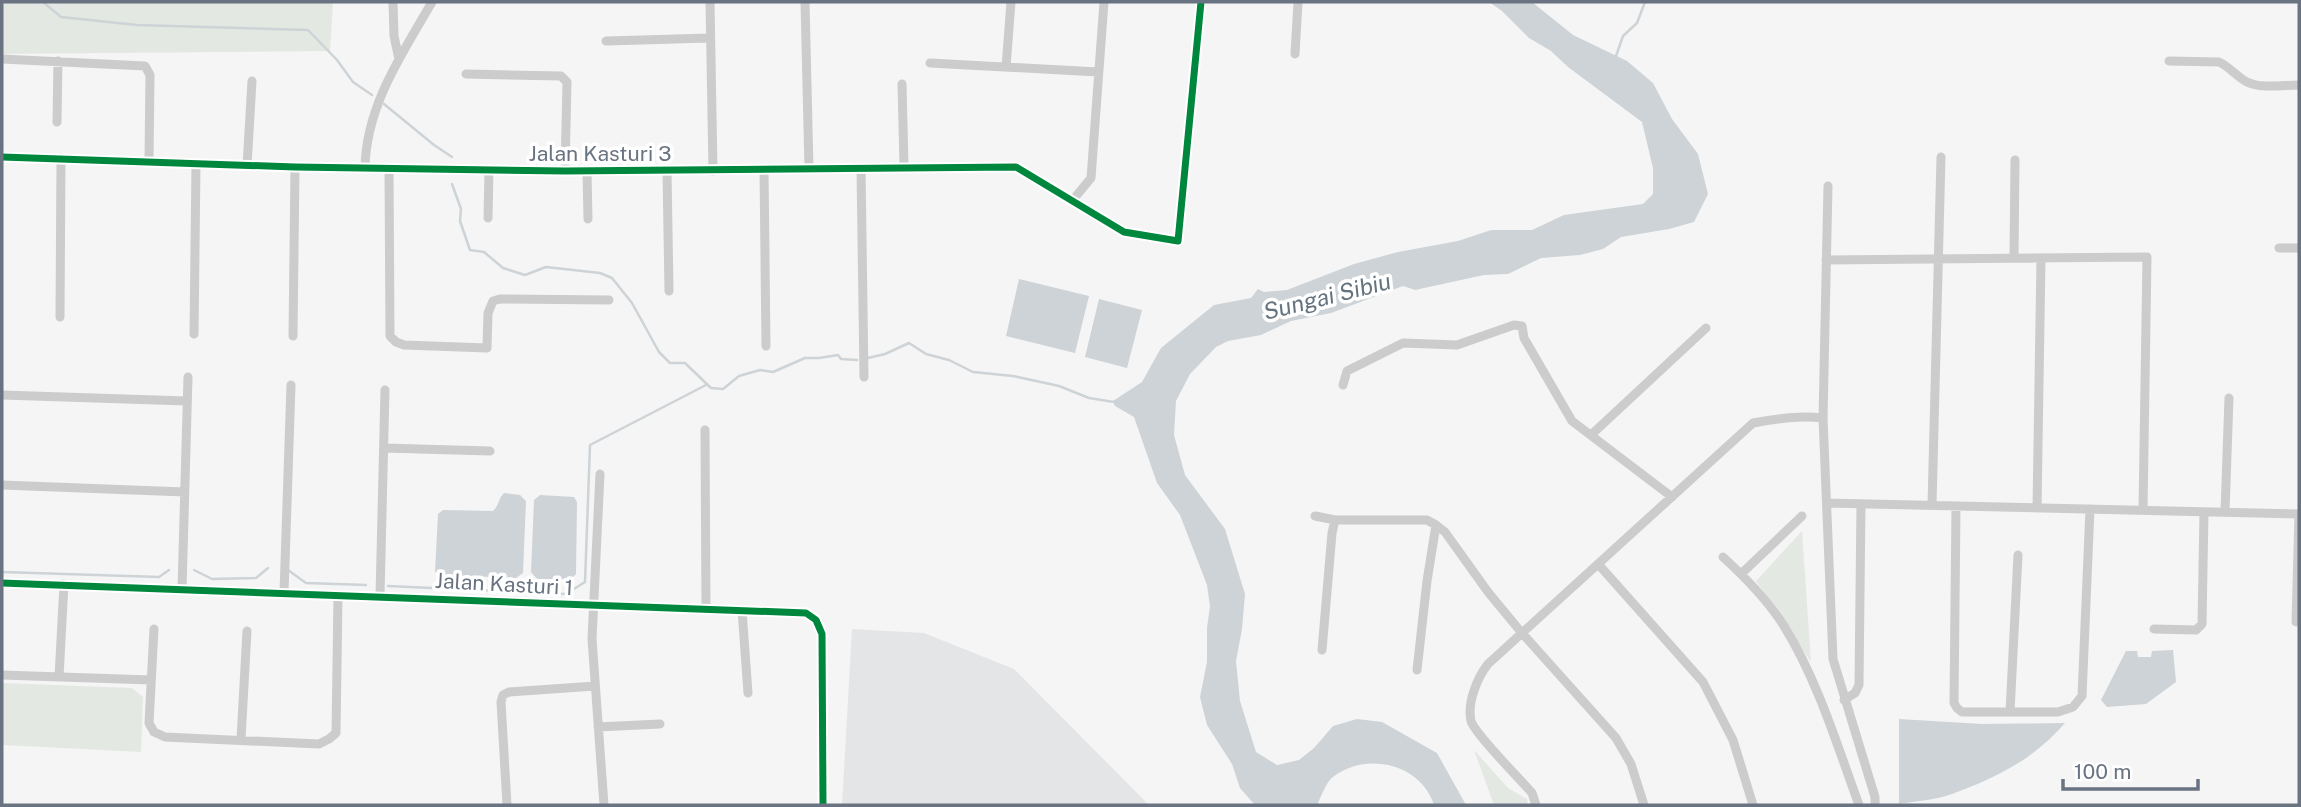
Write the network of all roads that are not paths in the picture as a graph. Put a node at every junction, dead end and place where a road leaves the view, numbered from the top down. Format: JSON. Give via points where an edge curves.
{"nodes":[{"id":1,"x":393,"y":2,"type":"edge"},
{"id":2,"x":432,"y":2,"type":"edge"},
{"id":3,"x":709,"y":2,"type":"edge"},
{"id":4,"x":805,"y":2,"type":"edge"},
{"id":5,"x":1011,"y":2,"type":"edge"},
{"id":6,"x":1104,"y":2,"type":"edge"},
{"id":7,"x":1201,"y":2,"type":"edge"},
{"id":8,"x":1298,"y":2,"type":"edge"},
{"id":9,"x":710,"y":38,"type":"junction"},
{"id":10,"x":606,"y":41,"type":"dead end"},
{"id":11,"x":1295,"y":54,"type":"dead end"},
{"id":12,"x":399,"y":59,"type":"junction"},
{"id":13,"x":2,"y":60,"type":"edge"},
{"id":14,"x":58,"y":61,"type":"junction"},
{"id":15,"x":2169,"y":61,"type":"dead end"},
{"id":16,"x":930,"y":63,"type":"dead end"},
{"id":17,"x":1006,"y":67,"type":"junction"},
{"id":18,"x":1098,"y":72,"type":"junction"},
{"id":19,"x":467,"y":74,"type":"dead end"},
{"id":20,"x":252,"y":81,"type":"dead end"},
{"id":21,"x":902,"y":84,"type":"dead end"},
{"id":22,"x":2299,"y":85,"type":"edge"},
{"id":23,"x":57,"y":121,"type":"dead end"},
{"id":24,"x":2,"y":157,"type":"edge"},
{"id":25,"x":61,"y":158,"type":"junction"},
{"id":26,"x":1941,"y":158,"type":"dead end"},
{"id":27,"x":149,"y":160,"type":"junction"},
{"id":28,"x":2015,"y":160,"type":"dead end"},
{"id":29,"x":197,"y":164,"type":"junction"},
{"id":30,"x":247,"y":166,"type":"junction"},
{"id":31,"x":904,"y":166,"type":"junction"},
{"id":32,"x":295,"y":167,"type":"junction"},
{"id":33,"x":365,"y":168,"type":"junction"},
{"id":34,"x":861,"y":168,"type":"junction"},
{"id":35,"x":389,"y":169,"type":"junction"},
{"id":36,"x":764,"y":169,"type":"junction"},
{"id":37,"x":809,"y":169,"type":"junction"},
{"id":38,"x":489,"y":170,"type":"junction"},
{"id":39,"x":587,"y":171,"type":"junction"},
{"id":40,"x":713,"y":171,"type":"junction"},
{"id":41,"x":565,"y":172,"type":"junction"},
{"id":42,"x":667,"y":172,"type":"junction"},
{"id":43,"x":1828,"y":186,"type":"dead end"},
{"id":44,"x":1072,"y":201,"type":"junction"},
{"id":45,"x":488,"y":218,"type":"dead end"},
{"id":46,"x":588,"y":219,"type":"dead end"},
{"id":47,"x":2279,"y":248,"type":"dead end"},
{"id":48,"x":2299,"y":248,"type":"edge"},
{"id":49,"x":2014,"y":258,"type":"junction"},
{"id":50,"x":2041,"y":258,"type":"junction"},
{"id":51,"x":1938,"y":259,"type":"junction"},
{"id":52,"x":1826,"y":260,"type":"junction"},
{"id":53,"x":669,"y":291,"type":"dead end"},
{"id":54,"x":609,"y":300,"type":"dead end"},
{"id":55,"x":60,"y":317,"type":"dead end"},
{"id":56,"x":1706,"y":328,"type":"dead end"},
{"id":57,"x":194,"y":334,"type":"dead end"},
{"id":58,"x":293,"y":336,"type":"dead end"},
{"id":59,"x":766,"y":346,"type":"dead end"},
{"id":60,"x":188,"y":377,"type":"dead end"},
{"id":61,"x":864,"y":377,"type":"dead end"},
{"id":62,"x":291,"y":385,"type":"dead end"},
{"id":63,"x":1343,"y":385,"type":"dead end"},
{"id":64,"x":385,"y":390,"type":"dead end"},
{"id":65,"x":2,"y":395,"type":"edge"},
{"id":66,"x":2229,"y":398,"type":"dead end"},
{"id":67,"x":187,"y":401,"type":"junction"},
{"id":68,"x":1823,"y":418,"type":"junction"},
{"id":69,"x":705,"y":430,"type":"dead end"},
{"id":70,"x":1591,"y":435,"type":"junction"},
{"id":71,"x":384,"y":448,"type":"junction"},
{"id":72,"x":489,"y":451,"type":"dead end"},
{"id":73,"x":600,"y":474,"type":"dead end"},
{"id":74,"x":2,"y":485,"type":"edge"},
{"id":75,"x":185,"y":492,"type":"junction"},
{"id":76,"x":1672,"y":497,"type":"junction"},
{"id":77,"x":1827,"y":503,"type":"junction"},
{"id":78,"x":1861,"y":504,"type":"junction"},
{"id":79,"x":1932,"y":505,"type":"junction"},
{"id":80,"x":1956,"y":506,"type":"junction"},
{"id":81,"x":2037,"y":508,"type":"junction"},
{"id":82,"x":2090,"y":509,"type":"junction"},
{"id":83,"x":2143,"y":510,"type":"junction"},
{"id":84,"x":2204,"y":512,"type":"junction"},
{"id":85,"x":2225,"y":512,"type":"junction"},
{"id":86,"x":2299,"y":514,"type":"edge"},
{"id":87,"x":1315,"y":516,"type":"dead end"},
{"id":88,"x":1802,"y":516,"type":"dead end"},
{"id":89,"x":1335,"y":520,"type":"junction"},
{"id":90,"x":1436,"y":524,"type":"junction"},
{"id":91,"x":2018,"y":555,"type":"dead end"},
{"id":92,"x":1723,"y":557,"type":"dead end"},
{"id":93,"x":1599,"y":565,"type":"junction"},
{"id":94,"x":1741,"y":574,"type":"junction"},
{"id":95,"x":2,"y":583,"type":"edge"},
{"id":96,"x":64,"y":584,"type":"junction"},
{"id":97,"x":182,"y":589,"type":"junction"},
{"id":98,"x":284,"y":593,"type":"junction"},
{"id":99,"x":338,"y":595,"type":"junction"},
{"id":100,"x":380,"y":596,"type":"junction"},
{"id":101,"x":594,"y":606,"type":"junction"},
{"id":102,"x":706,"y":609,"type":"junction"},
{"id":103,"x":742,"y":610,"type":"junction"},
{"id":104,"x":2296,"y":622,"type":"dead end"},
{"id":105,"x":154,"y":629,"type":"dead end"},
{"id":106,"x":2154,"y":629,"type":"dead end"},
{"id":107,"x":247,"y":631,"type":"dead end"},
{"id":108,"x":1521,"y":632,"type":"junction"},
{"id":109,"x":1322,"y":650,"type":"dead end"},
{"id":110,"x":1417,"y":670,"type":"dead end"},
{"id":111,"x":2,"y":675,"type":"edge"},
{"id":112,"x":59,"y":677,"type":"junction"},
{"id":113,"x":151,"y":680,"type":"junction"},
{"id":114,"x":595,"y":686,"type":"junction"},
{"id":115,"x":748,"y":693,"type":"dead end"},
{"id":116,"x":1844,"y":700,"type":"junction"},
{"id":117,"x":2010,"y":712,"type":"junction"},
{"id":118,"x":660,"y":724,"type":"dead end"},
{"id":119,"x":598,"y":727,"type":"junction"},
{"id":120,"x":241,"y":739,"type":"junction"},
{"id":121,"x":507,"y":805,"type":"edge"},
{"id":122,"x":604,"y":805,"type":"edge"},
{"id":123,"x":823,"y":805,"type":"edge"},
{"id":124,"x":1536,"y":805,"type":"edge"},
{"id":125,"x":1644,"y":805,"type":"edge"},
{"id":126,"x":1753,"y":805,"type":"edge"},
{"id":127,"x":1859,"y":805,"type":"edge"},
{"id":128,"x":1875,"y":805,"type":"edge"}],
"edges":[{"from":1,"to":12,"type":"street"},
{"from":2,"to":12,"type":"street"},
{"from":3,"to":9,"type":"street"},
{"from":4,"to":37,"type":"street"},
{"from":5,"to":17,"type":"street"},
{"from":6,"to":18,"type":"street"},
{"from":7,"to":44,"type":"street","name":"Jalan Kasturi 3","via":[[1178,241],[1124,232]]},
{"from":8,"to":11,"type":"street"},
{"from":9,"to":10,"type":"street"},
{"from":9,"to":40,"type":"street"},
{"from":12,"to":33,"type":"street","via":[[373,114]]},
{"from":13,"to":14,"type":"street"},
{"from":14,"to":23,"type":"street"},
{"from":14,"to":27,"type":"street","via":[[145,66],[149,70]]},
{"from":15,"to":22,"type":"street","via":[[2219,62],[2254,85]]},
{"from":16,"to":17,"type":"street"},
{"from":17,"to":18,"type":"street"},
{"from":18,"to":44,"type":"street","via":[[1091,178]]},
{"from":19,"to":41,"type":"street","via":[[565,78]]},
{"from":20,"to":30,"type":"street"},
{"from":21,"to":31,"type":"street"},
{"from":24,"to":25,"type":"street","name":"Jalan Kasturi 3"},
{"from":25,"to":27,"type":"street","name":"Jalan Kasturi 3"},
{"from":25,"to":55,"type":"street"},
{"from":26,"to":51,"type":"street"},
{"from":27,"to":29,"type":"street","name":"Jalan Kasturi 3"},
{"from":28,"to":49,"type":"street"},
{"from":29,"to":30,"type":"street","name":"Jalan Kasturi 3"},
{"from":29,"to":57,"type":"street"},
{"from":30,"to":32,"type":"street","name":"Jalan Kasturi 3"},
{"from":31,"to":34,"type":"street","name":"Jalan Kasturi 3"},
{"from":31,"to":44,"type":"street","name":"Jalan Kasturi 3","via":[[1020,167]]},
{"from":32,"to":33,"type":"street","name":"Jalan Kasturi 3"},
{"from":32,"to":58,"type":"street"},
{"from":33,"to":35,"type":"street","name":"Jalan Kasturi 3"},
{"from":34,"to":37,"type":"street","name":"Jalan Kasturi 3"},
{"from":34,"to":61,"type":"street"},
{"from":35,"to":38,"type":"street","name":"Jalan Kasturi 3"},
{"from":35,"to":54,"type":"street","via":[[390,336],[396,342],[488,348],[488,313],[493,301]]},
{"from":36,"to":37,"type":"street","name":"Jalan Kasturi 3"},
{"from":36,"to":40,"type":"street","name":"Jalan Kasturi 3"},
{"from":36,"to":59,"type":"street"},
{"from":38,"to":41,"type":"street","name":"Jalan Kasturi 3"},
{"from":38,"to":45,"type":"street"},
{"from":39,"to":41,"type":"street","name":"Jalan Kasturi 3"},
{"from":39,"to":42,"type":"street","name":"Jalan Kasturi 3"},
{"from":39,"to":46,"type":"street"},
{"from":40,"to":42,"type":"street","name":"Jalan Kasturi 3"},
{"from":42,"to":53,"type":"street"},
{"from":43,"to":52,"type":"street"},
{"from":47,"to":48,"type":"street"},
{"from":49,"to":50,"type":"street"},
{"from":49,"to":51,"type":"street"},
{"from":50,"to":81,"type":"street"},
{"from":50,"to":83,"type":"street","via":[[2147,257]]},
{"from":51,"to":52,"type":"street"},
{"from":51,"to":79,"type":"street"},
{"from":52,"to":68,"type":"street"},
{"from":56,"to":70,"type":"street"},
{"from":60,"to":67,"type":"street"},
{"from":62,"to":98,"type":"street"},
{"from":63,"to":70,"type":"street","via":[[1347,371],[1403,343],[1457,345],[1522,326],[1524,338],[1572,421]]},
{"from":64,"to":71,"type":"street"},
{"from":65,"to":67,"type":"street"},
{"from":66,"to":85,"type":"street"},
{"from":67,"to":75,"type":"street"},
{"from":68,"to":76,"type":"street","via":[[1754,423]]},
{"from":68,"to":77,"type":"street"},
{"from":69,"to":102,"type":"street"},
{"from":70,"to":76,"type":"street"},
{"from":71,"to":72,"type":"street"},
{"from":71,"to":100,"type":"street"},
{"from":73,"to":101,"type":"street"},
{"from":74,"to":75,"type":"street"},
{"from":75,"to":97,"type":"street"},
{"from":76,"to":93,"type":"street"},
{"from":77,"to":78,"type":"street"},
{"from":77,"to":116,"type":"street","via":[[1833,659]]},
{"from":78,"to":79,"type":"street"},
{"from":78,"to":116,"type":"street","via":[[1859,685]]},
{"from":79,"to":80,"type":"street"},
{"from":80,"to":81,"type":"street"},
{"from":80,"to":117,"type":"street","via":[[1954,703],[1962,712]]},
{"from":81,"to":82,"type":"street"},
{"from":82,"to":83,"type":"street"},
{"from":82,"to":117,"type":"street","via":[[2081,696],[2073,707],[2058,712]]},
{"from":83,"to":84,"type":"street"},
{"from":84,"to":85,"type":"street"},
{"from":84,"to":106,"type":"street","via":[[2202,624],[2196,630]]},
{"from":85,"to":86,"type":"street"},
{"from":86,"to":104,"type":"street"},
{"from":87,"to":89,"type":"street"},
{"from":88,"to":94,"type":"street"},
{"from":89,"to":90,"type":"street","via":[[1427,520]]},
{"from":89,"to":109,"type":"street"},
{"from":90,"to":108,"type":"street"},
{"from":90,"to":110,"type":"street"},
{"from":91,"to":117,"type":"street"},
{"from":92,"to":94,"type":"street"},
{"from":93,"to":108,"type":"street"},
{"from":93,"to":126,"type":"street","via":[[1703,682],[1733,740]]},
{"from":94,"to":127,"type":"street","via":[[1783,625],[1818,693]]},
{"from":95,"to":96,"type":"street","name":"Jalan Kasturi 1"},
{"from":96,"to":97,"type":"street","name":"Jalan Kasturi 1"},
{"from":96,"to":112,"type":"street"},
{"from":97,"to":98,"type":"street","name":"Jalan Kasturi 1"},
{"from":98,"to":99,"type":"street","name":"Jalan Kasturi 1"},
{"from":99,"to":100,"type":"street","name":"Jalan Kasturi 1"},
{"from":99,"to":120,"type":"street","via":[[336,733],[319,744]]},
{"from":100,"to":101,"type":"street","name":"Jalan Kasturi 1"},
{"from":101,"to":102,"type":"street","name":"Jalan Kasturi 1"},
{"from":101,"to":114,"type":"street"},
{"from":102,"to":103,"type":"street","name":"Jalan Kasturi 1"},
{"from":103,"to":115,"type":"street"},
{"from":103,"to":123,"type":"street","name":"Jalan Kasturi 1","via":[[806,613],[820,625]]},
{"from":105,"to":113,"type":"street"},
{"from":107,"to":120,"type":"street"},
{"from":108,"to":124,"type":"street","via":[[1481,673],[1471,718],[1472,725],[1532,793]]},
{"from":108,"to":125,"type":"street","via":[[1616,738],[1631,764]]},
{"from":111,"to":112,"type":"street"},
{"from":112,"to":113,"type":"street"},
{"from":113,"to":120,"type":"street","via":[[149,723],[154,732],[165,737]]},
{"from":114,"to":119,"type":"street"},
{"from":114,"to":121,"type":"street","via":[[503,695]]},
{"from":116,"to":128,"type":"street"},
{"from":118,"to":119,"type":"street"},
{"from":119,"to":122,"type":"street"}]}
